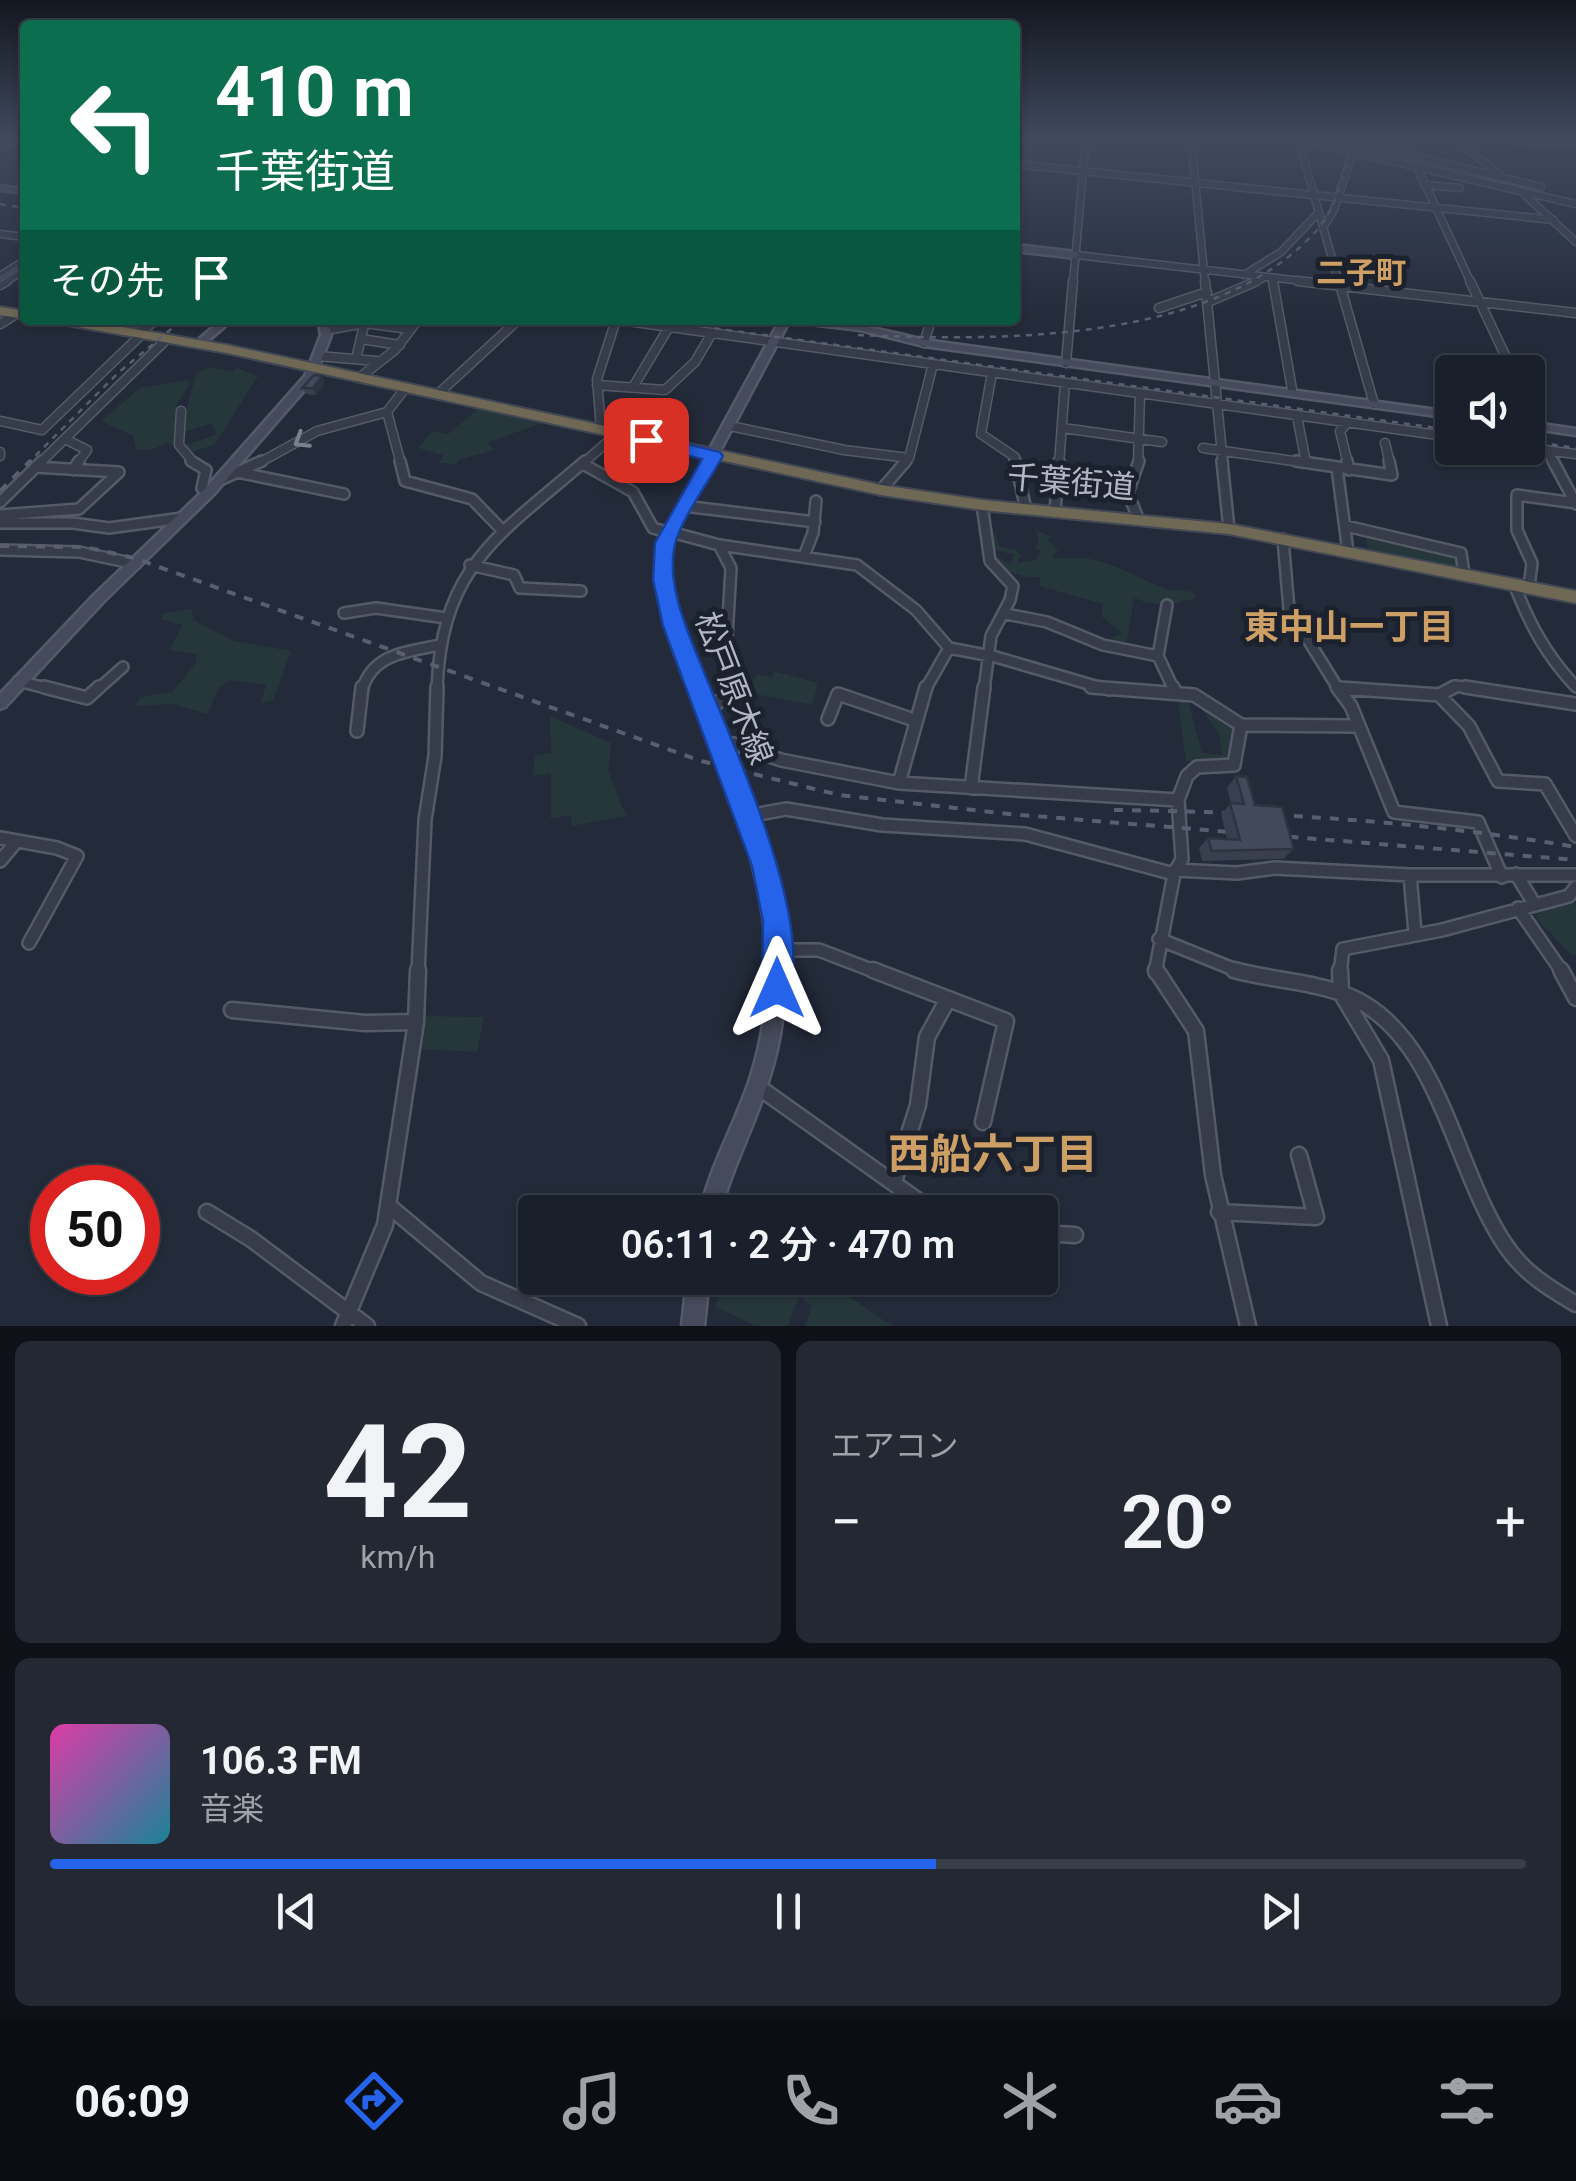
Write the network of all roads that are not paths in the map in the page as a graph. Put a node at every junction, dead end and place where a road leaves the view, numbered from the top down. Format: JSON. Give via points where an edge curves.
{"nodes":[{"id":1,"x":1081,"y":200,"type":"edge"},
{"id":2,"x":1198,"y":200,"type":"edge"},
{"id":3,"x":1315,"y":200,"type":"edge"},
{"id":4,"x":1337,"y":200,"type":"edge"},
{"id":5,"x":1356,"y":200,"type":"edge"},
{"id":6,"x":1432,"y":200,"type":"edge"},
{"id":7,"x":1530,"y":200,"type":"edge"},
{"id":8,"x":1436,"y":208,"type":"junction"},
{"id":9,"x":1319,"y":212,"type":"junction"},
{"id":10,"x":1554,"y":220,"type":"junction"},
{"id":11,"x":1323,"y":228,"type":"junction"},
{"id":12,"x":0,"y":234,"type":"edge"},
{"id":13,"x":16,"y":236,"type":"junction"},
{"id":14,"x":20,"y":236,"type":"edge"},
{"id":15,"x":1576,"y":242,"type":"edge"},
{"id":16,"x":0,"y":245,"type":"edge"},
{"id":17,"x":1020,"y":249,"type":"edge"},
{"id":18,"x":1076,"y":255,"type":"junction"},
{"id":19,"x":1204,"y":270,"type":"junction"},
{"id":20,"x":1244,"y":275,"type":"junction"},
{"id":21,"x":1268,"y":278,"type":"junction"},
{"id":22,"x":1339,"y":286,"type":"junction"},
{"id":23,"x":1207,"y":292,"type":"junction"},
{"id":24,"x":1208,"y":302,"type":"junction"},
{"id":25,"x":1480,"y":302,"type":"junction"},
{"id":26,"x":1158,"y":308,"type":"dead end"},
{"id":27,"x":1576,"y":314,"type":"edge"},
{"id":28,"x":105,"y":325,"type":"edge"},
{"id":29,"x":150,"y":325,"type":"edge"},
{"id":30,"x":222,"y":325,"type":"edge"},
{"id":31,"x":325,"y":325,"type":"edge"},
{"id":32,"x":364,"y":325,"type":"edge"},
{"id":33,"x":391,"y":325,"type":"edge"},
{"id":34,"x":413,"y":325,"type":"edge"},
{"id":35,"x":513,"y":325,"type":"edge"},
{"id":36,"x":616,"y":325,"type":"edge"},
{"id":37,"x":654,"y":325,"type":"edge"},
{"id":38,"x":782,"y":325,"type":"edge"},
{"id":39,"x":843,"y":325,"type":"edge"},
{"id":40,"x":930,"y":325,"type":"edge"},
{"id":41,"x":668,"y":327,"type":"junction"},
{"id":42,"x":410,"y":328,"type":"junction"},
{"id":43,"x":140,"y":333,"type":"junction"},
{"id":44,"x":712,"y":333,"type":"junction"},
{"id":45,"x":168,"y":338,"type":"junction"},
{"id":46,"x":361,"y":339,"type":"junction"},
{"id":47,"x":774,"y":342,"type":"junction"},
{"id":48,"x":199,"y":344,"type":"junction"},
{"id":49,"x":400,"y":344,"type":"junction"},
{"id":50,"x":924,"y":345,"type":"junction"},
{"id":51,"x":1505,"y":355,"type":"edge"},
{"id":52,"x":356,"y":359,"type":"junction"},
{"id":53,"x":376,"y":361,"type":"junction"},
{"id":54,"x":919,"y":362,"type":"junction"},
{"id":55,"x":316,"y":363,"type":"junction"},
{"id":56,"x":1066,"y":363,"type":"junction"},
{"id":57,"x":933,"y":364,"type":"junction"},
{"id":58,"x":992,"y":373,"type":"junction"},
{"id":59,"x":360,"y":378,"type":"junction"},
{"id":60,"x":1065,"y":383,"type":"junction"},
{"id":61,"x":1215,"y":383,"type":"junction"},
{"id":62,"x":597,"y":385,"type":"junction"},
{"id":63,"x":406,"y":387,"type":"junction"},
{"id":64,"x":633,"y":387,"type":"junction"},
{"id":65,"x":1292,"y":390,"type":"dead end"},
{"id":66,"x":439,"y":393,"type":"junction"},
{"id":67,"x":1140,"y":393,"type":"junction"},
{"id":68,"x":1218,"y":404,"type":"junction"},
{"id":69,"x":1374,"y":404,"type":"junction"},
{"id":70,"x":181,"y":411,"type":"dead end"},
{"id":71,"x":387,"y":412,"type":"junction"},
{"id":72,"x":1435,"y":413,"type":"edge"},
{"id":73,"x":1298,"y":416,"type":"junction"},
{"id":74,"x":0,"y":421,"type":"edge"},
{"id":75,"x":1348,"y":422,"type":"junction"},
{"id":76,"x":730,"y":426,"type":"junction"},
{"id":77,"x":1063,"y":428,"type":"junction"},
{"id":78,"x":1545,"y":428,"type":"edge"},
{"id":79,"x":601,"y":429,"type":"junction"},
{"id":80,"x":1576,"y":432,"type":"edge"},
{"id":81,"x":618,"y":433,"type":"junction"},
{"id":82,"x":1435,"y":435,"type":"edge"},
{"id":83,"x":65,"y":439,"type":"junction"},
{"id":84,"x":1141,"y":439,"type":"junction"},
{"id":85,"x":1162,"y":442,"type":"dead end"},
{"id":86,"x":1384,"y":443,"type":"dead end"},
{"id":87,"x":1203,"y":448,"type":"dead end"},
{"id":88,"x":1547,"y":450,"type":"joint"},
{"id":89,"x":1222,"y":451,"type":"junction"},
{"id":90,"x":1576,"y":454,"type":"edge"},
{"id":91,"x":714,"y":456,"type":"junction"},
{"id":92,"x":909,"y":458,"type":"junction"},
{"id":93,"x":1306,"y":463,"type":"junction"},
{"id":94,"x":583,"y":464,"type":"junction"},
{"id":95,"x":35,"y":467,"type":"junction"},
{"id":96,"x":1337,"y":468,"type":"junction"},
{"id":97,"x":73,"y":470,"type":"junction"},
{"id":98,"x":1349,"y":470,"type":"junction"},
{"id":99,"x":237,"y":472,"type":"junction"},
{"id":100,"x":218,"y":480,"type":"junction"},
{"id":101,"x":881,"y":490,"type":"junction"},
{"id":102,"x":208,"y":492,"type":"junction"},
{"id":103,"x":344,"y":494,"type":"dead end"},
{"id":104,"x":816,"y":501,"type":"dead end"},
{"id":105,"x":0,"y":502,"type":"edge"},
{"id":106,"x":1576,"y":504,"type":"edge"},
{"id":107,"x":982,"y":505,"type":"junction"},
{"id":108,"x":692,"y":506,"type":"dead end"},
{"id":109,"x":1026,"y":509,"type":"junction"},
{"id":110,"x":1056,"y":511,"type":"junction"},
{"id":111,"x":0,"y":515,"type":"edge"},
{"id":112,"x":182,"y":518,"type":"junction"},
{"id":113,"x":1138,"y":518,"type":"junction"},
{"id":114,"x":815,"y":522,"type":"junction"},
{"id":115,"x":0,"y":523,"type":"edge"},
{"id":116,"x":1346,"y":526,"type":"junction"},
{"id":117,"x":1229,"y":529,"type":"junction"},
{"id":118,"x":502,"y":530,"type":"junction"},
{"id":119,"x":670,"y":532,"type":"junction"},
{"id":120,"x":1284,"y":539,"type":"junction"},
{"id":121,"x":719,"y":545,"type":"junction"},
{"id":122,"x":0,"y":550,"type":"edge"},
{"id":123,"x":1348,"y":552,"type":"junction"},
{"id":124,"x":804,"y":556,"type":"junction"},
{"id":125,"x":136,"y":564,"type":"junction"},
{"id":126,"x":470,"y":565,"type":"junction"},
{"id":127,"x":1464,"y":574,"type":"junction"},
{"id":128,"x":1522,"y":586,"type":"junction"},
{"id":129,"x":581,"y":590,"type":"dead end"},
{"id":130,"x":1576,"y":597,"type":"edge"},
{"id":131,"x":1167,"y":605,"type":"dead end"},
{"id":132,"x":344,"y":613,"type":"dead end"},
{"id":133,"x":1006,"y":614,"type":"junction"},
{"id":134,"x":446,"y":618,"type":"junction"},
{"id":135,"x":440,"y":645,"type":"junction"},
{"id":136,"x":950,"y":648,"type":"junction"},
{"id":137,"x":989,"y":656,"type":"junction"},
{"id":138,"x":1158,"y":656,"type":"junction"},
{"id":139,"x":123,"y":667,"type":"dead end"},
{"id":140,"x":18,"y":681,"type":"junction"},
{"id":141,"x":1576,"y":687,"type":"edge"},
{"id":142,"x":1340,"y":688,"type":"junction"},
{"id":143,"x":1175,"y":691,"type":"junction"},
{"id":144,"x":1439,"y":695,"type":"junction"},
{"id":145,"x":0,"y":703,"type":"edge"},
{"id":146,"x":1576,"y":704,"type":"edge"},
{"id":147,"x":708,"y":710,"type":"junction"},
{"id":148,"x":828,"y":719,"type":"dead end"},
{"id":149,"x":914,"y":720,"type":"junction"},
{"id":150,"x":1241,"y":726,"type":"junction"},
{"id":151,"x":1356,"y":726,"type":"junction"},
{"id":152,"x":357,"y":731,"type":"dead end"},
{"id":153,"x":722,"y":749,"type":"junction"},
{"id":154,"x":899,"y":783,"type":"junction"},
{"id":155,"x":970,"y":788,"type":"junction"},
{"id":156,"x":1178,"y":800,"type":"junction"},
{"id":157,"x":748,"y":816,"type":"junction"},
{"id":158,"x":1576,"y":836,"type":"edge"},
{"id":159,"x":0,"y":838,"type":"edge"},
{"id":160,"x":17,"y":841,"type":"junction"},
{"id":161,"x":0,"y":860,"type":"edge"},
{"id":162,"x":1174,"y":872,"type":"junction"},
{"id":163,"x":1410,"y":875,"type":"junction"},
{"id":164,"x":1576,"y":875,"type":"edge"},
{"id":165,"x":1509,"y":876,"type":"junction"},
{"id":166,"x":1576,"y":887,"type":"edge"},
{"id":167,"x":1534,"y":905,"type":"junction"},
{"id":168,"x":1518,"y":908,"type":"junction"},
{"id":169,"x":1416,"y":933,"type":"junction"},
{"id":170,"x":1159,"y":939,"type":"junction"},
{"id":171,"x":29,"y":943,"type":"dead end"},
{"id":172,"x":778,"y":950,"type":"junction"},
{"id":173,"x":1341,"y":993,"type":"junction"},
{"id":174,"x":1576,"y":998,"type":"edge"},
{"id":175,"x":948,"y":1000,"type":"junction"},
{"id":176,"x":232,"y":1010,"type":"dead end"},
{"id":177,"x":416,"y":1022,"type":"junction"},
{"id":178,"x":757,"y":1086,"type":"junction"},
{"id":179,"x":983,"y":1122,"type":"dead end"},
{"id":180,"x":1299,"y":1155,"type":"dead end"},
{"id":181,"x":894,"y":1182,"type":"junction"},
{"id":182,"x":718,"y":1195,"type":"edge"},
{"id":183,"x":911,"y":1195,"type":"edge"},
{"id":184,"x":389,"y":1206,"type":"junction"},
{"id":185,"x":206,"y":1212,"type":"dead end"},
{"id":186,"x":1219,"y":1212,"type":"junction"},
{"id":187,"x":1058,"y":1234,"type":"edge"},
{"id":188,"x":1075,"y":1235,"type":"dead end"},
{"id":189,"x":696,"y":1295,"type":"edge"},
{"id":190,"x":1576,"y":1304,"type":"edge"},
{"id":191,"x":346,"y":1318,"type":"edge"},
{"id":192,"x":367,"y":1326,"type":"edge"},
{"id":193,"x":578,"y":1326,"type":"edge"},
{"id":194,"x":693,"y":1326,"type":"edge"},
{"id":195,"x":1248,"y":1326,"type":"edge"},
{"id":196,"x":1440,"y":1326,"type":"edge"}],
"edges":[{"from":1,"to":18,"type":"street"},
{"from":2,"to":19,"type":"street"},
{"from":3,"to":9,"type":"street"},
{"from":4,"to":11,"type":"street"},
{"from":5,"to":8,"type":"street"},
{"from":6,"to":8,"type":"street"},
{"from":7,"to":10,"type":"street"},
{"from":8,"to":10,"type":"street"},
{"from":8,"to":25,"type":"street"},
{"from":9,"to":11,"type":"street"},
{"from":9,"to":20,"type":"street","via":[[1281,252]]},
{"from":10,"to":15,"type":"street"},
{"from":11,"to":22,"type":"street"},
{"from":12,"to":13,"type":"street"},
{"from":13,"to":14,"type":"street"},
{"from":13,"to":16,"type":"street"},
{"from":17,"to":18,"type":"street"},
{"from":18,"to":19,"type":"street"},
{"from":18,"to":56,"type":"street"},
{"from":19,"to":20,"type":"street"},
{"from":19,"to":23,"type":"street"},
{"from":20,"to":21,"type":"street"},
{"from":21,"to":22,"type":"street"},
{"from":21,"to":24,"type":"street"},
{"from":21,"to":65,"type":"street"},
{"from":22,"to":25,"type":"street"},
{"from":22,"to":69,"type":"street"},
{"from":23,"to":24,"type":"street"},
{"from":23,"to":26,"type":"street"},
{"from":24,"to":61,"type":"street"},
{"from":25,"to":27,"type":"street"},
{"from":25,"to":51,"type":"street"},
{"from":28,"to":43,"type":"highway","name":"千葉街道"},
{"from":29,"to":43,"type":"street"},
{"from":30,"to":48,"type":"street"},
{"from":31,"to":55,"type":"street"},
{"from":32,"to":46,"type":"street"},
{"from":33,"to":42,"type":"street"},
{"from":34,"to":42,"type":"street"},
{"from":35,"to":66,"type":"street"},
{"from":36,"to":62,"type":"street"},
{"from":37,"to":41,"type":"street"},
{"from":38,"to":47,"type":"street","name":"松戸原木線"},
{"from":39,"to":50,"type":"street"},
{"from":40,"to":50,"type":"street"},
{"from":41,"to":44,"type":"street"},
{"from":41,"to":64,"type":"street"},
{"from":42,"to":49,"type":"street"},
{"from":43,"to":45,"type":"highway","name":"千葉街道"},
{"from":43,"to":74,"type":"street","via":[[42,430]]},
{"from":44,"to":47,"type":"street"},
{"from":44,"to":64,"type":"street","via":[[672,386]]},
{"from":45,"to":48,"type":"highway","name":"千葉街道"},
{"from":45,"to":83,"type":"street"},
{"from":46,"to":49,"type":"street"},
{"from":46,"to":52,"type":"street"},
{"from":47,"to":54,"type":"street"},
{"from":47,"to":76,"type":"street","name":"松戸原木線"},
{"from":48,"to":55,"type":"highway","name":"千葉街道"},
{"from":49,"to":53,"type":"street"},
{"from":50,"to":54,"type":"street"},
{"from":50,"to":56,"type":"street"},
{"from":52,"to":53,"type":"street"},
{"from":52,"to":55,"type":"street"},
{"from":53,"to":59,"type":"street"},
{"from":54,"to":57,"type":"street"},
{"from":55,"to":59,"type":"highway","name":"千葉街道"},
{"from":55,"to":100,"type":"street"},
{"from":56,"to":61,"type":"street"},
{"from":57,"to":58,"type":"street"},
{"from":57,"to":92,"type":"street"},
{"from":58,"to":60,"type":"street"},
{"from":58,"to":109,"type":"street","via":[[981,434],[1015,457]]},
{"from":59,"to":63,"type":"highway","name":"千葉街道"},
{"from":60,"to":67,"type":"street"},
{"from":60,"to":77,"type":"street"},
{"from":61,"to":68,"type":"street"},
{"from":61,"to":69,"type":"street"},
{"from":62,"to":64,"type":"street"},
{"from":62,"to":79,"type":"street"},
{"from":63,"to":66,"type":"highway","name":"千葉街道"},
{"from":63,"to":71,"type":"street"},
{"from":66,"to":79,"type":"highway","name":"千葉街道"},
{"from":67,"to":68,"type":"street"},
{"from":67,"to":84,"type":"street"},
{"from":68,"to":73,"type":"street"},
{"from":68,"to":89,"type":"street"},
{"from":69,"to":72,"type":"street"},
{"from":70,"to":102,"type":"street","via":[[179,445],[206,470],[202,488]]},
{"from":71,"to":99,"type":"street","one_way":true,"via":[[317,431]]},
{"from":71,"to":118,"type":"street","via":[[405,481],[472,500]]},
{"from":73,"to":75,"type":"street"},
{"from":73,"to":93,"type":"street"},
{"from":75,"to":82,"type":"street"},
{"from":75,"to":98,"type":"street","via":[[1340,431]]},
{"from":76,"to":91,"type":"street","name":"松戸原木線"},
{"from":76,"to":92,"type":"street"},
{"from":77,"to":84,"type":"street"},
{"from":77,"to":110,"type":"street"},
{"from":78,"to":80,"type":"street"},
{"from":79,"to":81,"type":"highway","name":"千葉街道"},
{"from":81,"to":91,"type":"highway","name":"千葉街道"},
{"from":81,"to":94,"type":"street"},
{"from":83,"to":95,"type":"street"},
{"from":83,"to":97,"type":"street","via":[[87,450]]},
{"from":84,"to":85,"type":"street"},
{"from":84,"to":113,"type":"street","via":[[1128,494]]},
{"from":86,"to":98,"type":"street","via":[[1392,475]]},
{"from":87,"to":89,"type":"street"},
{"from":88,"to":90,"type":"street"},
{"from":88,"to":106,"type":"street"},
{"from":89,"to":93,"type":"street"},
{"from":89,"to":117,"type":"street"},
{"from":91,"to":101,"type":"highway","name":"千葉街道"},
{"from":91,"to":119,"type":"street","name":"松戸原木線"},
{"from":92,"to":101,"type":"street"},
{"from":93,"to":96,"type":"street"},
{"from":94,"to":118,"type":"street"},
{"from":94,"to":119,"type":"street","via":[[622,482],[653,528]]},
{"from":95,"to":97,"type":"street"},
{"from":95,"to":105,"type":"street"},
{"from":96,"to":98,"type":"street"},
{"from":96,"to":116,"type":"street"},
{"from":97,"to":111,"type":"street","via":[[119,472],[79,510]]},
{"from":99,"to":100,"type":"street"},
{"from":99,"to":103,"type":"street"},
{"from":100,"to":102,"type":"street"},
{"from":101,"to":107,"type":"highway","name":"千葉街道"},
{"from":102,"to":112,"type":"street"},
{"from":104,"to":114,"type":"street"},
{"from":106,"to":128,"type":"street","via":[[1517,495],[1517,530],[1532,563]]},
{"from":107,"to":109,"type":"highway","name":"千葉街道"},
{"from":107,"to":133,"type":"street","via":[[990,561],[1013,586]]},
{"from":108,"to":114,"type":"street"},
{"from":109,"to":110,"type":"highway","name":"千葉街道"},
{"from":110,"to":113,"type":"highway","name":"千葉街道"},
{"from":112,"to":115,"type":"street","via":[[109,528]]},
{"from":112,"to":125,"type":"street"},
{"from":113,"to":117,"type":"highway","name":"千葉街道"},
{"from":114,"to":124,"type":"street"},
{"from":116,"to":123,"type":"street"},
{"from":116,"to":127,"type":"street","via":[[1461,553]]},
{"from":117,"to":120,"type":"highway","name":"千葉街道"},
{"from":118,"to":126,"type":"street"},
{"from":119,"to":121,"type":"street"},
{"from":119,"to":147,"type":"street","name":"松戸原木線","via":[[662,554],[668,604]]},
{"from":120,"to":123,"type":"highway","name":"千葉街道"},
{"from":120,"to":142,"type":"street","via":[[1289,609]]},
{"from":121,"to":124,"type":"street"},
{"from":121,"to":147,"type":"street","via":[[731,568],[724,698]]},
{"from":122,"to":125,"type":"street","via":[[79,552]]},
{"from":123,"to":127,"type":"highway","name":"千葉街道"},
{"from":124,"to":136,"type":"street","via":[[858,565],[916,610]]},
{"from":125,"to":140,"type":"street"},
{"from":126,"to":129,"type":"street","via":[[514,575],[520,588]]},
{"from":126,"to":134,"type":"street"},
{"from":127,"to":128,"type":"highway","name":"千葉街道"},
{"from":128,"to":130,"type":"highway","name":"千葉街道"},
{"from":128,"to":141,"type":"street","via":[[1530,626]]},
{"from":131,"to":138,"type":"street"},
{"from":132,"to":134,"type":"street","via":[[376,608]]},
{"from":133,"to":137,"type":"street","via":[[996,624]]},
{"from":133,"to":138,"type":"street"},
{"from":134,"to":135,"type":"street"},
{"from":135,"to":152,"type":"street","via":[[388,656],[368,668],[361,678]]},
{"from":135,"to":177,"type":"street"},
{"from":136,"to":137,"type":"street"},
{"from":136,"to":149,"type":"street","via":[[935,666]]},
{"from":137,"to":143,"type":"street","via":[[1096,689]]},
{"from":137,"to":155,"type":"street"},
{"from":138,"to":143,"type":"street"},
{"from":139,"to":140,"type":"street","via":[[86,698]]},
{"from":140,"to":145,"type":"street"},
{"from":142,"to":144,"type":"street"},
{"from":142,"to":151,"type":"street"},
{"from":143,"to":150,"type":"street","via":[[1194,695]]},
{"from":144,"to":146,"type":"street","via":[[1456,686]]},
{"from":144,"to":158,"type":"street","via":[[1469,726],[1498,781],[1545,784]]},
{"from":147,"to":153,"type":"street","name":"松戸原木線"},
{"from":148,"to":149,"type":"street","via":[[838,694]]},
{"from":149,"to":154,"type":"street"},
{"from":150,"to":151,"type":"street"},
{"from":150,"to":156,"type":"street","via":[[1234,765],[1196,767]]},
{"from":151,"to":165,"type":"street","via":[[1394,812],[1478,822]]},
{"from":153,"to":154,"type":"street","via":[[734,744]]},
{"from":153,"to":157,"type":"street","name":"松戸原木線","bridge":true},
{"from":154,"to":155,"type":"street"},
{"from":155,"to":156,"type":"street"},
{"from":156,"to":162,"type":"street","via":[[1182,859]]},
{"from":157,"to":162,"type":"street","via":[[786,810],[882,826],[1025,834]]},
{"from":157,"to":172,"type":"street","name":"松戸原木線","via":[[773,895]]},
{"from":159,"to":160,"type":"street"},
{"from":160,"to":161,"type":"street"},
{"from":160,"to":171,"type":"street","via":[[77,856]]},
{"from":162,"to":163,"type":"street","via":[[1275,868]]},
{"from":162,"to":170,"type":"street"},
{"from":163,"to":165,"type":"street"},
{"from":163,"to":169,"type":"street"},
{"from":164,"to":165,"type":"street"},
{"from":165,"to":167,"type":"street"},
{"from":166,"to":167,"type":"street","via":[[1569,896]]},
{"from":167,"to":168,"type":"street"},
{"from":168,"to":169,"type":"street"},
{"from":168,"to":174,"type":"street"},
{"from":169,"to":173,"type":"street","via":[[1344,950]]},
{"from":170,"to":173,"type":"street","via":[[1240,972]]},
{"from":170,"to":186,"type":"street","via":[[1157,981],[1196,1031]]},
{"from":172,"to":175,"type":"street","via":[[819,950]]},
{"from":172,"to":178,"type":"street","name":"松戸原木線","via":[[774,1019]]},
{"from":173,"to":190,"type":"street","via":[[1379,1014],[1420,1066],[1498,1233],[1525,1271]]},
{"from":173,"to":196,"type":"street","via":[[1381,1060]]},
{"from":175,"to":179,"type":"street","via":[[1006,1021]]},
{"from":175,"to":181,"type":"street","via":[[927,1038],[918,1105]]},
{"from":176,"to":177,"type":"street"},
{"from":177,"to":184,"type":"street"},
{"from":178,"to":181,"type":"street"},
{"from":178,"to":182,"type":"street","name":"松戸原木線"},
{"from":180,"to":186,"type":"street","via":[[1316,1217]]},
{"from":181,"to":183,"type":"street"},
{"from":184,"to":191,"type":"street"},
{"from":184,"to":193,"type":"street","via":[[481,1283]]},
{"from":185,"to":191,"type":"street","via":[[251,1239]]},
{"from":186,"to":195,"type":"street"},
{"from":187,"to":188,"type":"street"},
{"from":189,"to":194,"type":"street"},
{"from":191,"to":192,"type":"street"}]}
